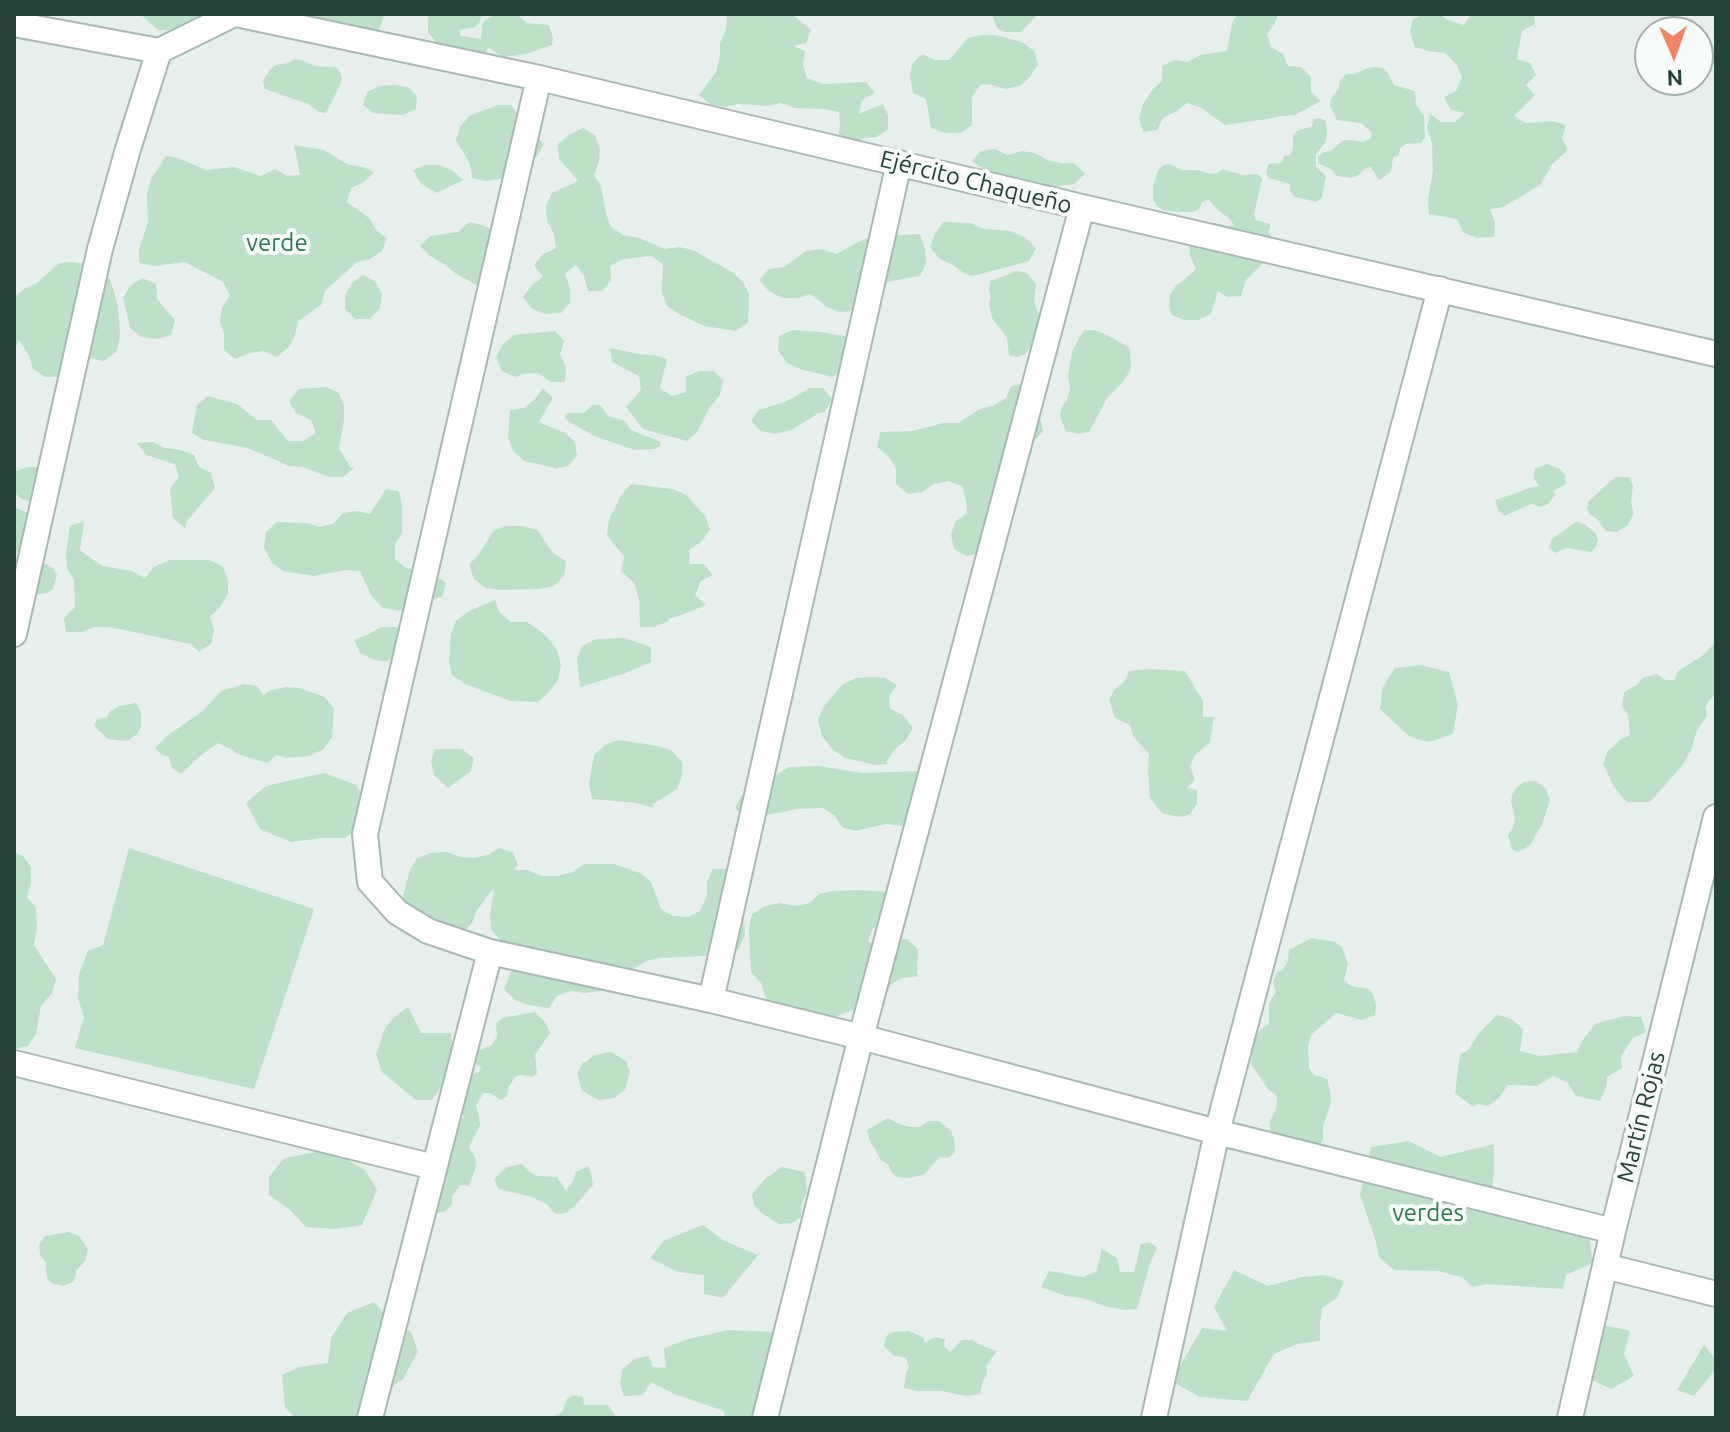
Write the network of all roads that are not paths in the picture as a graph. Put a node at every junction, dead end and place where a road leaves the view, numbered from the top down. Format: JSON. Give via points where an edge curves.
{"nodes":[{"id":1,"x":235,"y":14,"type":"edge"},
{"id":2,"x":14,"y":24,"type":"edge"},
{"id":3,"x":159,"y":51,"type":"junction"},
{"id":4,"x":539,"y":78,"type":"junction"},
{"id":5,"x":899,"y":163,"type":"junction"},
{"id":6,"x":1082,"y":207,"type":"junction"},
{"id":7,"x":1440,"y":289,"type":"junction"},
{"id":8,"x":1716,"y":354,"type":"edge"},
{"id":9,"x":14,"y":634,"type":"edge"},
{"id":10,"x":1715,"y":825,"type":"edge"},
{"id":11,"x":490,"y":952,"type":"junction"},
{"id":12,"x":711,"y":1000,"type":"junction"},
{"id":13,"x":861,"y":1037,"type":"junction"},
{"id":14,"x":14,"y":1063,"type":"edge"},
{"id":15,"x":1217,"y":1132,"type":"junction"},
{"id":16,"x":434,"y":1167,"type":"junction"},
{"id":17,"x":1613,"y":1231,"type":"junction"},
{"id":18,"x":1605,"y":1266,"type":"junction"},
{"id":19,"x":1716,"y":1294,"type":"edge"},
{"id":20,"x":370,"y":1418,"type":"edge"},
{"id":21,"x":765,"y":1418,"type":"edge"},
{"id":22,"x":1154,"y":1418,"type":"edge"},
{"id":23,"x":1570,"y":1418,"type":"edge"}],
"edges":[{"from":1,"to":3,"type":"street"},
{"from":1,"to":4,"type":"street","name":"Ejército Chaqueño"},
{"from":2,"to":3,"type":"street"},
{"from":3,"to":9,"type":"street","via":[[100,249]]},
{"from":4,"to":5,"type":"street","name":"Ejército Chaqueño"},
{"from":4,"to":11,"type":"street","via":[[365,834],[370,882],[397,912],[428,931]]},
{"from":5,"to":6,"type":"street","name":"Ejército Chaqueño"},
{"from":5,"to":12,"type":"street"},
{"from":6,"to":7,"type":"street","name":"Ejército Chaqueño"},
{"from":6,"to":13,"type":"street"},
{"from":7,"to":8,"type":"street","name":"Ejército Chaqueño"},
{"from":7,"to":15,"type":"street"},
{"from":10,"to":17,"type":"street","name":"Martín Rojas"},
{"from":11,"to":12,"type":"street"},
{"from":11,"to":16,"type":"street"},
{"from":12,"to":13,"type":"street"},
{"from":13,"to":15,"type":"street"},
{"from":13,"to":21,"type":"street"},
{"from":14,"to":16,"type":"street"},
{"from":15,"to":17,"type":"street"},
{"from":15,"to":22,"type":"street"},
{"from":16,"to":20,"type":"street"},
{"from":17,"to":18,"type":"street","name":"Martín Rojas"},
{"from":18,"to":19,"type":"street"},
{"from":18,"to":23,"type":"street","name":"Martín Rojas"}]}
